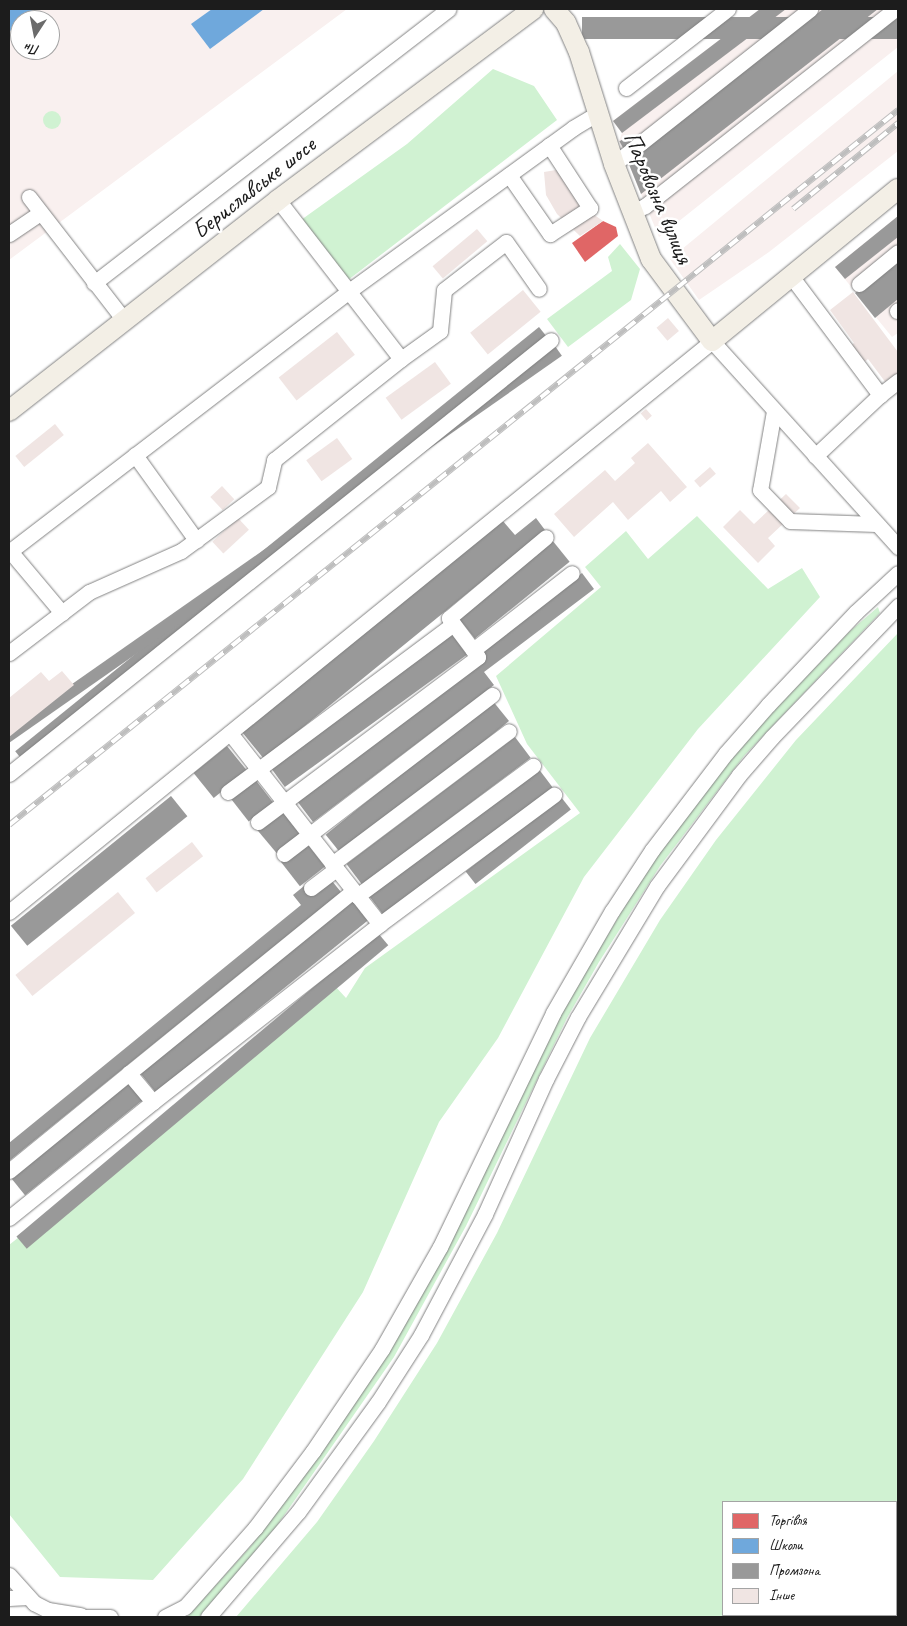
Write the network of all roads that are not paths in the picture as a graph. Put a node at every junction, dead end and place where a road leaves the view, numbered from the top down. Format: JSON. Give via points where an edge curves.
{"nodes":[{"id":1,"x":448,"y":9,"type":"edge"},
{"id":2,"x":533,"y":9,"type":"edge"},
{"id":3,"x":554,"y":9,"type":"edge"},
{"id":4,"x":728,"y":9,"type":"edge"},
{"id":5,"x":810,"y":9,"type":"edge"},
{"id":6,"x":895,"y":9,"type":"edge"},
{"id":7,"x":626,"y":88,"type":"dead end"},
{"id":8,"x":598,"y":113,"type":"junction"},
{"id":9,"x":549,"y":145,"type":"junction"},
{"id":10,"x":614,"y":164,"type":"junction"},
{"id":11,"x":509,"y":175,"type":"junction"},
{"id":12,"x":898,"y":189,"type":"edge"},
{"id":13,"x":28,"y":197,"type":"dead end"},
{"id":14,"x":278,"y":200,"type":"junction"},
{"id":15,"x":40,"y":212,"type":"junction"},
{"id":16,"x":633,"y":212,"type":"junction"},
{"id":17,"x":9,"y":234,"type":"edge"},
{"id":18,"x":898,"y":252,"type":"edge"},
{"id":19,"x":791,"y":276,"type":"junction"},
{"id":20,"x":94,"y":283,"type":"junction"},
{"id":21,"x":859,"y":284,"type":"dead end"},
{"id":22,"x":539,"y":290,"type":"dead end"},
{"id":23,"x":349,"y":291,"type":"junction"},
{"id":24,"x":124,"y":320,"type":"junction"},
{"id":25,"x":551,"y":340,"type":"dead end"},
{"id":26,"x":712,"y":341,"type":"junction"},
{"id":27,"x":401,"y":359,"type":"junction"},
{"id":28,"x":898,"y":381,"type":"edge"},
{"id":29,"x":880,"y":395,"type":"junction"},
{"id":30,"x":9,"y":411,"type":"edge"},
{"id":31,"x":774,"y":411,"type":"junction"},
{"id":32,"x":135,"y":455,"type":"junction"},
{"id":33,"x":815,"y":456,"type":"junction"},
{"id":34,"x":876,"y":524,"type":"junction"},
{"id":35,"x":546,"y":537,"type":"dead end"},
{"id":36,"x":196,"y":540,"type":"junction"},
{"id":37,"x":898,"y":547,"type":"edge"},
{"id":38,"x":10,"y":552,"type":"edge"},
{"id":39,"x":572,"y":573,"type":"dead end"},
{"id":40,"x":898,"y":573,"type":"edge"},
{"id":41,"x":898,"y":606,"type":"edge"},
{"id":42,"x":62,"y":612,"type":"junction"},
{"id":43,"x":453,"y":624,"type":"junction"},
{"id":44,"x":473,"y":650,"type":"junction"},
{"id":45,"x":9,"y":653,"type":"edge"},
{"id":46,"x":492,"y":695,"type":"dead end"},
{"id":47,"x":509,"y":731,"type":"dead end"},
{"id":48,"x":230,"y":733,"type":"junction"},
{"id":49,"x":533,"y":766,"type":"dead end"},
{"id":50,"x":258,"y":770,"type":"junction"},
{"id":51,"x":9,"y":774,"type":"edge"},
{"id":52,"x":228,"y":792,"type":"dead end"},
{"id":53,"x":554,"y":796,"type":"dead end"},
{"id":54,"x":284,"y":802,"type":"junction"},
{"id":55,"x":258,"y":822,"type":"dead end"},
{"id":56,"x":308,"y":834,"type":"junction"},
{"id":57,"x":284,"y":854,"type":"dead end"},
{"id":58,"x":334,"y":867,"type":"junction"},
{"id":59,"x":312,"y":888,"type":"dead end"},
{"id":60,"x":355,"y":894,"type":"junction"},
{"id":61,"x":9,"y":912,"type":"edge"},
{"id":62,"x":380,"y":924,"type":"junction"},
{"id":63,"x":129,"y":1073,"type":"junction"},
{"id":64,"x":153,"y":1102,"type":"junction"},
{"id":65,"x":9,"y":1171,"type":"edge"},
{"id":66,"x":9,"y":1218,"type":"edge"},
{"id":67,"x":9,"y":1575,"type":"edge"},
{"id":68,"x":28,"y":1597,"type":"junction"},
{"id":69,"x":9,"y":1598,"type":"edge"},
{"id":70,"x":77,"y":1616,"type":"edge"},
{"id":71,"x":110,"y":1617,"type":"edge"},
{"id":72,"x":165,"y":1617,"type":"edge"},
{"id":73,"x":208,"y":1617,"type":"edge"}],
"edges":[{"from":1,"to":20,"type":"street"},
{"from":2,"to":14,"type":"main road","name":"Бериславське шосе"},
{"from":3,"to":8,"type":"main road","name":"Паровозна вулиця","via":[[566,22],[579,52]]},
{"from":4,"to":7,"type":"street"},
{"from":5,"to":10,"type":"street"},
{"from":6,"to":16,"type":"street","via":[[646,206]]},
{"from":8,"to":9,"type":"street"},
{"from":8,"to":10,"type":"main road","name":"Паровозна вулиця"},
{"from":9,"to":11,"type":"street"},
{"from":9,"to":11,"type":"street","via":[[590,208],[550,234]]},
{"from":10,"to":16,"type":"main road","name":"Паровозна вулиця"},
{"from":11,"to":23,"type":"street"},
{"from":12,"to":19,"type":"main road"},
{"from":13,"to":15,"type":"street"},
{"from":14,"to":23,"type":"street"},
{"from":14,"to":24,"type":"main road","name":"Бериславське шосе"},
{"from":15,"to":17,"type":"street"},
{"from":15,"to":20,"type":"street"},
{"from":16,"to":26,"type":"main road","name":"Паровозна вулиця","via":[[651,259]]},
{"from":18,"to":21,"type":"street"},
{"from":19,"to":26,"type":"main road"},
{"from":19,"to":29,"type":"street"},
{"from":20,"to":24,"type":"street"},
{"from":22,"to":27,"type":"street","via":[[506,242],[444,290],[440,331]]},
{"from":23,"to":27,"type":"street"},
{"from":23,"to":32,"type":"street"},
{"from":24,"to":30,"type":"main road","name":"Бериславське шосе"},
{"from":25,"to":51,"type":"street"},
{"from":26,"to":31,"type":"street"},
{"from":26,"to":48,"type":"street"},
{"from":27,"to":36,"type":"street","via":[[274,460],[268,487]]},
{"from":28,"to":29,"type":"street"},
{"from":29,"to":33,"type":"street"},
{"from":31,"to":33,"type":"street"},
{"from":31,"to":34,"type":"street","via":[[760,490],[790,521]]},
{"from":32,"to":36,"type":"street"},
{"from":32,"to":38,"type":"street"},
{"from":33,"to":34,"type":"street"},
{"from":34,"to":37,"type":"street"},
{"from":35,"to":43,"type":"street","via":[[449,618]]},
{"from":36,"to":42,"type":"street","via":[[181,551],[89,592]]},
{"from":38,"to":42,"type":"street"},
{"from":39,"to":44,"type":"street"},
{"from":40,"to":72,"type":"street","via":[[856,612],[762,712],[726,753],[652,850],[612,911],[553,1013],[449,1230],[382,1349],[313,1451],[255,1528],[185,1607]]},
{"from":41,"to":73,"type":"street","via":[[825,679],[750,762],[657,886],[573,1026],[480,1223],[421,1334],[309,1498],[260,1560]]},
{"from":42,"to":45,"type":"street"},
{"from":43,"to":44,"type":"street"},
{"from":43,"to":50,"type":"street"},
{"from":44,"to":54,"type":"street","via":[[478,657]]},
{"from":46,"to":56,"type":"street"},
{"from":47,"to":58,"type":"street"},
{"from":48,"to":50,"type":"street"},
{"from":48,"to":61,"type":"street"},
{"from":49,"to":60,"type":"street"},
{"from":50,"to":52,"type":"street"},
{"from":50,"to":54,"type":"street"},
{"from":53,"to":62,"type":"street"},
{"from":54,"to":55,"type":"street"},
{"from":54,"to":56,"type":"street"},
{"from":56,"to":57,"type":"street"},
{"from":56,"to":58,"type":"street"},
{"from":58,"to":59,"type":"street"},
{"from":58,"to":60,"type":"street"},
{"from":60,"to":62,"type":"street"},
{"from":60,"to":63,"type":"street"},
{"from":62,"to":64,"type":"street"},
{"from":63,"to":64,"type":"street"},
{"from":63,"to":65,"type":"street"},
{"from":64,"to":66,"type":"street"},
{"from":67,"to":68,"type":"street"},
{"from":68,"to":69,"type":"street"},
{"from":68,"to":70,"type":"street","via":[[48,1610]]},
{"from":70,"to":71,"type":"street"}]}
